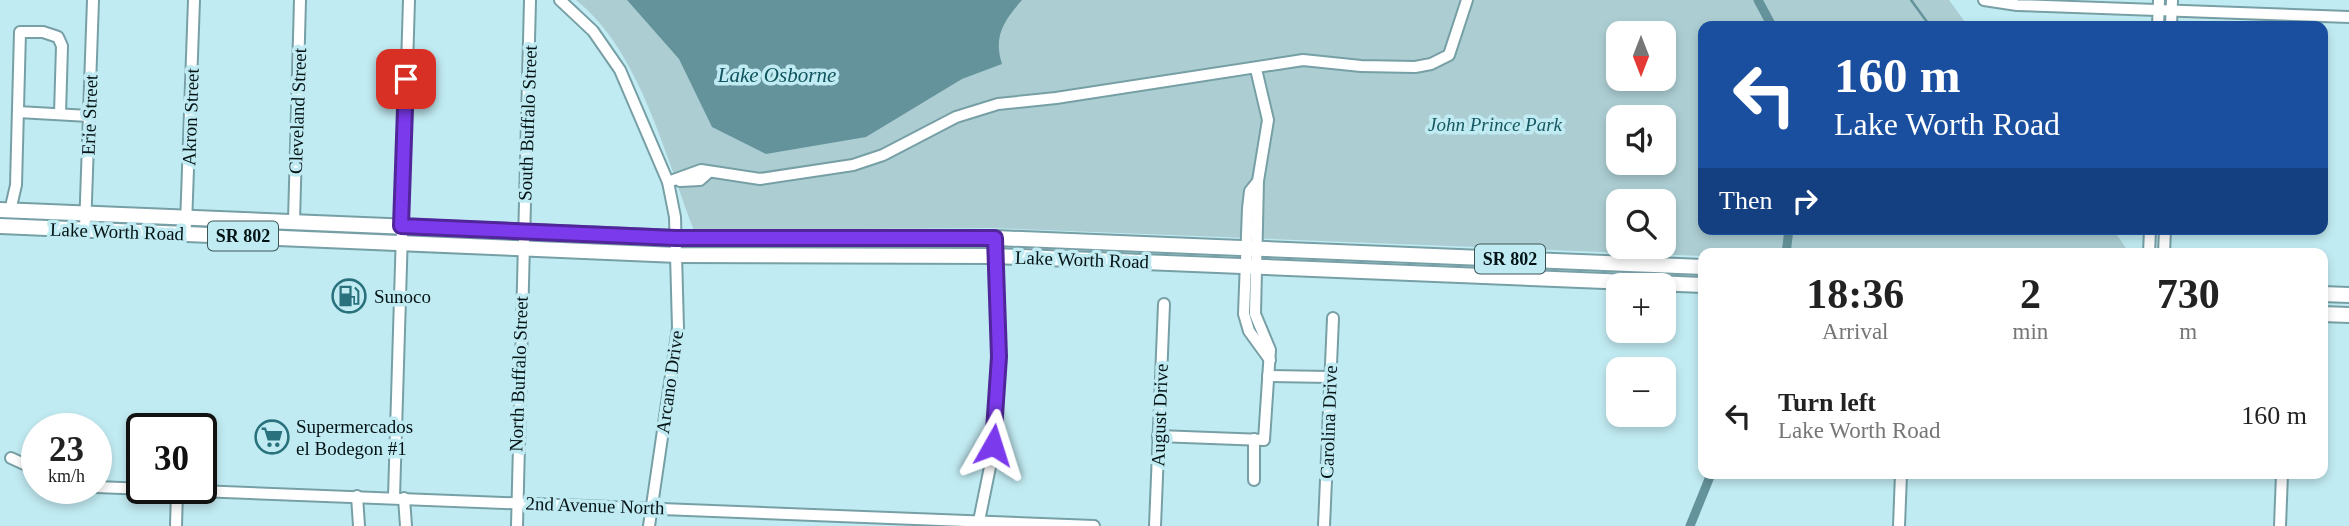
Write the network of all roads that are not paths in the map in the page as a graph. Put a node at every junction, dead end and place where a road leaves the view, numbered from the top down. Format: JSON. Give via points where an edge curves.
{"nodes":[{"id":1,"x":93,"y":0,"type":"edge"},
{"id":2,"x":194,"y":0,"type":"edge"},
{"id":3,"x":300,"y":0,"type":"edge"},
{"id":4,"x":409,"y":0,"type":"edge"},
{"id":5,"x":530,"y":0,"type":"edge"},
{"id":6,"x":560,"y":0,"type":"edge"},
{"id":7,"x":1466,"y":0,"type":"edge"},
{"id":8,"x":1984,"y":0,"type":"edge"},
{"id":9,"x":2159,"y":5,"type":"edge"},
{"id":10,"x":2172,"y":6,"type":"edge"},
{"id":11,"x":2349,"y":16,"type":"edge"},
{"id":12,"x":1256,"y":69,"type":"junction"},
{"id":13,"x":18,"y":112,"type":"junction"},
{"id":14,"x":60,"y":114,"type":"junction"},
{"id":15,"x":89,"y":116,"type":"junction"},
{"id":16,"x":668,"y":182,"type":"junction"},
{"id":17,"x":5,"y":210,"type":"edge"},
{"id":18,"x":86,"y":214,"type":"junction"},
{"id":19,"x":186,"y":217,"type":"junction"},
{"id":20,"x":294,"y":222,"type":"junction"},
{"id":21,"x":0,"y":226,"type":"edge"},
{"id":22,"x":401,"y":226,"type":"junction"},
{"id":23,"x":85,"y":229,"type":"junction"},
{"id":24,"x":524,"y":231,"type":"junction"},
{"id":25,"x":186,"y":234,"type":"junction"},
{"id":26,"x":676,"y":238,"type":"junction"},
{"id":27,"x":995,"y":238,"type":"junction"},
{"id":28,"x":400,"y":242,"type":"junction"},
{"id":29,"x":522,"y":247,"type":"junction"},
{"id":30,"x":1252,"y":248,"type":"junction"},
{"id":31,"x":677,"y":255,"type":"junction"},
{"id":32,"x":995,"y":256,"type":"junction"},
{"id":33,"x":1252,"y":265,"type":"junction"},
{"id":34,"x":1698,"y":267,"type":"edge"},
{"id":35,"x":1698,"y":268,"type":"edge"},
{"id":36,"x":1666,"y":273,"type":"edge"},
{"id":37,"x":1606,"y":280,"type":"edge"},
{"id":38,"x":1676,"y":284,"type":"edge"},
{"id":39,"x":1698,"y":285,"type":"edge"},
{"id":40,"x":2328,"y":294,"type":"edge"},
{"id":41,"x":2349,"y":295,"type":"edge"},
{"id":42,"x":1164,"y":304,"type":"dead end"},
{"id":43,"x":2328,"y":314,"type":"edge"},
{"id":44,"x":2349,"y":315,"type":"edge"},
{"id":45,"x":1333,"y":318,"type":"dead end"},
{"id":46,"x":1268,"y":376,"type":"junction"},
{"id":47,"x":1330,"y":377,"type":"junction"},
{"id":48,"x":1158,"y":436,"type":"junction"},
{"id":49,"x":1254,"y":439,"type":"junction"},
{"id":50,"x":11,"y":458,"type":"dead end"},
{"id":51,"x":21,"y":463,"type":"edge"},
{"id":52,"x":1901,"y":479,"type":"edge"},
{"id":53,"x":2281,"y":479,"type":"edge"},
{"id":54,"x":1254,"y":480,"type":"dead end"},
{"id":55,"x":217,"y":492,"type":"edge"},
{"id":56,"x":357,"y":496,"type":"junction"},
{"id":57,"x":399,"y":497,"type":"junction"},
{"id":58,"x":515,"y":502,"type":"junction"},
{"id":59,"x":177,"y":504,"type":"edge"},
{"id":60,"x":650,"y":508,"type":"junction"},
{"id":61,"x":979,"y":521,"type":"junction"},
{"id":62,"x":176,"y":526,"type":"edge"},
{"id":63,"x":359,"y":526,"type":"edge"},
{"id":64,"x":405,"y":526,"type":"edge"},
{"id":65,"x":517,"y":526,"type":"edge"},
{"id":66,"x":649,"y":526,"type":"edge"},
{"id":67,"x":1094,"y":526,"type":"edge"},
{"id":68,"x":1155,"y":526,"type":"edge"},
{"id":69,"x":1324,"y":526,"type":"edge"},
{"id":70,"x":1899,"y":526,"type":"edge"},
{"id":71,"x":2280,"y":526,"type":"edge"}],
"edges":[{"from":1,"to":15,"type":"street","name":"Erie Street"},
{"from":2,"to":19,"type":"street","name":"Akron Street"},
{"from":3,"to":20,"type":"street","name":"Cleveland Street"},
{"from":4,"to":22,"type":"street"},
{"from":5,"to":24,"type":"street","name":"South Buffalo Street"},
{"from":6,"to":16,"type":"street","name":"Arcano Drive","via":[[593,31],[620,70]]},
{"from":7,"to":12,"type":"street","via":[[1450,55],[1431,64],[1361,66],[1303,60]]},
{"from":8,"to":9,"type":"street","via":[[2017,5]]},
{"from":9,"to":10,"type":"street"},
{"from":10,"to":11,"type":"street"},
{"from":12,"to":16,"type":"street","via":[[998,104],[956,117],[883,155],[853,165],[760,179],[709,172],[700,180]]},
{"from":12,"to":30,"type":"street","via":[[1268,120],[1258,181],[1250,191]]},
{"from":13,"to":14,"type":"street"},
{"from":13,"to":14,"type":"street","via":[[20,32],[43,32],[58,37],[62,46]]},
{"from":13,"to":17,"type":"street","via":[[16,186]]},
{"from":14,"to":15,"type":"street"},
{"from":15,"to":18,"type":"street","name":"Erie Street"},
{"from":16,"to":26,"type":"street","name":"Arcano Drive"},
{"from":17,"to":18,"type":"main road","name":"Lake Worth Road","number":"SR 802"},
{"from":18,"to":19,"type":"main road","name":"Lake Worth Road","number":"SR 802"},
{"from":18,"to":23,"type":"street","name":"Erie Street"},
{"from":19,"to":20,"type":"main road","name":"Lake Worth Road","number":"SR 802"},
{"from":19,"to":25,"type":"street","name":"Akron Street"},
{"from":20,"to":22,"type":"main road","name":"Lake Worth Road","number":"SR 802"},
{"from":21,"to":23,"type":"main road","name":"Lake Worth Road","number":"SR 802"},
{"from":22,"to":24,"type":"main road","name":"Lake Worth Road","number":"SR 802"},
{"from":22,"to":28,"type":"street"},
{"from":23,"to":25,"type":"main road","name":"Lake Worth Road","number":"SR 802"},
{"from":24,"to":26,"type":"main road","name":"Lake Worth Road","number":"SR 802"},
{"from":24,"to":29,"type":"street","name":"South Buffalo Street"},
{"from":25,"to":28,"type":"main road","name":"Lake Worth Road","number":"SR 802"},
{"from":26,"to":27,"type":"main road","name":"Lake Worth Road","number":"SR 802"},
{"from":26,"to":31,"type":"street","name":"Arcano Drive"},
{"from":27,"to":30,"type":"main road","name":"Lake Worth Road","number":"SR 802"},
{"from":27,"to":32,"type":"street"},
{"from":28,"to":29,"type":"main road","name":"Lake Worth Road","number":"SR 802"},
{"from":28,"to":57,"type":"street"},
{"from":29,"to":31,"type":"main road","name":"Lake Worth Road","number":"SR 802"},
{"from":29,"to":58,"type":"street","name":"North Buffalo Street"},
{"from":30,"to":33,"type":"street"},
{"from":30,"to":34,"type":"main road","name":"Lake Worth Road","number":"SR 802"},
{"from":31,"to":32,"type":"main road","name":"Lake Worth Road","number":"SR 802"},
{"from":31,"to":60,"type":"street","name":"Arcano Drive","via":[[678,328]]},
{"from":32,"to":33,"type":"main road","name":"Lake Worth Road","number":"SR 802"},
{"from":32,"to":61,"type":"street","via":[[998,392]]},
{"from":33,"to":37,"type":"main road","name":"Lake Worth Road","number":"SR 802"},
{"from":33,"to":46,"type":"street","via":[[1255,314],[1270,350]]},
{"from":35,"to":36,"type":"main road"},
{"from":38,"to":39,"type":"main road","name":"Lake Worth Road","number":"SR 802"},
{"from":40,"to":41,"type":"main road"},
{"from":42,"to":48,"type":"street","name":"August Drive"},
{"from":43,"to":44,"type":"main road"},
{"from":45,"to":47,"type":"street","name":"Carolina Drive"},
{"from":46,"to":47,"type":"street"},
{"from":46,"to":49,"type":"street","via":[[1264,440]]},
{"from":47,"to":69,"type":"street","name":"Carolina Drive"},
{"from":48,"to":49,"type":"street"},
{"from":48,"to":68,"type":"street","name":"August Drive"},
{"from":49,"to":54,"type":"street"},
{"from":50,"to":51,"type":"street"},
{"from":52,"to":70,"type":"street"},
{"from":53,"to":71,"type":"street"},
{"from":55,"to":56,"type":"street","name":"2nd Avenue North"},
{"from":56,"to":57,"type":"street","name":"2nd Avenue North"},
{"from":56,"to":63,"type":"street"},
{"from":57,"to":58,"type":"street","name":"2nd Avenue North"},
{"from":57,"to":64,"type":"street"},
{"from":58,"to":60,"type":"street","name":"2nd Avenue North"},
{"from":58,"to":65,"type":"street","name":"North Buffalo Street"},
{"from":59,"to":62,"type":"street"},
{"from":60,"to":61,"type":"street","name":"2nd Avenue North"},
{"from":60,"to":66,"type":"street","name":"Arcano Drive"},
{"from":61,"to":67,"type":"street","name":"2nd Avenue North"}]}
